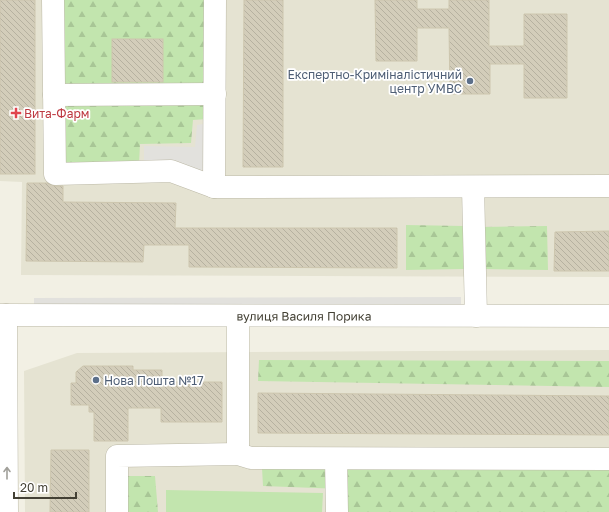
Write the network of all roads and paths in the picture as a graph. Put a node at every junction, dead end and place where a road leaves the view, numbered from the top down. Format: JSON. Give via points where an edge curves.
{"nodes":[{"id":1,"x":53,"y":0,"type":"edge"},
{"id":2,"x":215,"y":0,"type":"edge"},
{"id":3,"x":54,"y":94,"type":"junction"},
{"id":4,"x":215,"y":94,"type":"junction"},
{"id":5,"x":609,"y":186,"type":"edge"},
{"id":6,"x":214,"y":187,"type":"junction"},
{"id":7,"x":473,"y":187,"type":"junction"},
{"id":8,"x":3,"y":315,"type":"edge"},
{"id":9,"x":238,"y":316,"type":"junction"},
{"id":10,"x":476,"y":316,"type":"junction"},
{"id":11,"x":609,"y":316,"type":"edge"},
{"id":12,"x":4,"y":382,"type":"edge"},
{"id":13,"x":238,"y":454,"type":"junction"},
{"id":14,"x":336,"y":458,"type":"junction"},
{"id":15,"x":609,"y":459,"type":"edge"},
{"id":16,"x":7,"y":512,"type":"edge"},
{"id":17,"x":117,"y":512,"type":"edge"},
{"id":18,"x":337,"y":512,"type":"edge"}],
"edges":[{"from":1,"to":3,"type":"street"},
{"from":2,"to":4,"type":"street"},
{"from":3,"to":4,"type":"street"},
{"from":3,"to":6,"type":"street","via":[[55,174],[171,171]]},
{"from":4,"to":6,"type":"street"},
{"from":5,"to":7,"type":"street"},
{"from":6,"to":7,"type":"street"},
{"from":7,"to":10,"type":"street"},
{"from":8,"to":9,"type":"street","name":"вулиця Василя Порика"},
{"from":8,"to":12,"type":"street"},
{"from":9,"to":10,"type":"street","name":"вулиця Василя Порика"},
{"from":9,"to":13,"type":"street"},
{"from":10,"to":11,"type":"street","name":"вулиця Василя Порика"},
{"from":16,"to":12,"type":"street","one_way":true},
{"from":13,"to":14,"type":"street","via":[[251,458]]},
{"from":13,"to":17,"type":"street","via":[[117,456]]},
{"from":14,"to":15,"type":"street"},
{"from":14,"to":18,"type":"street"}]}
